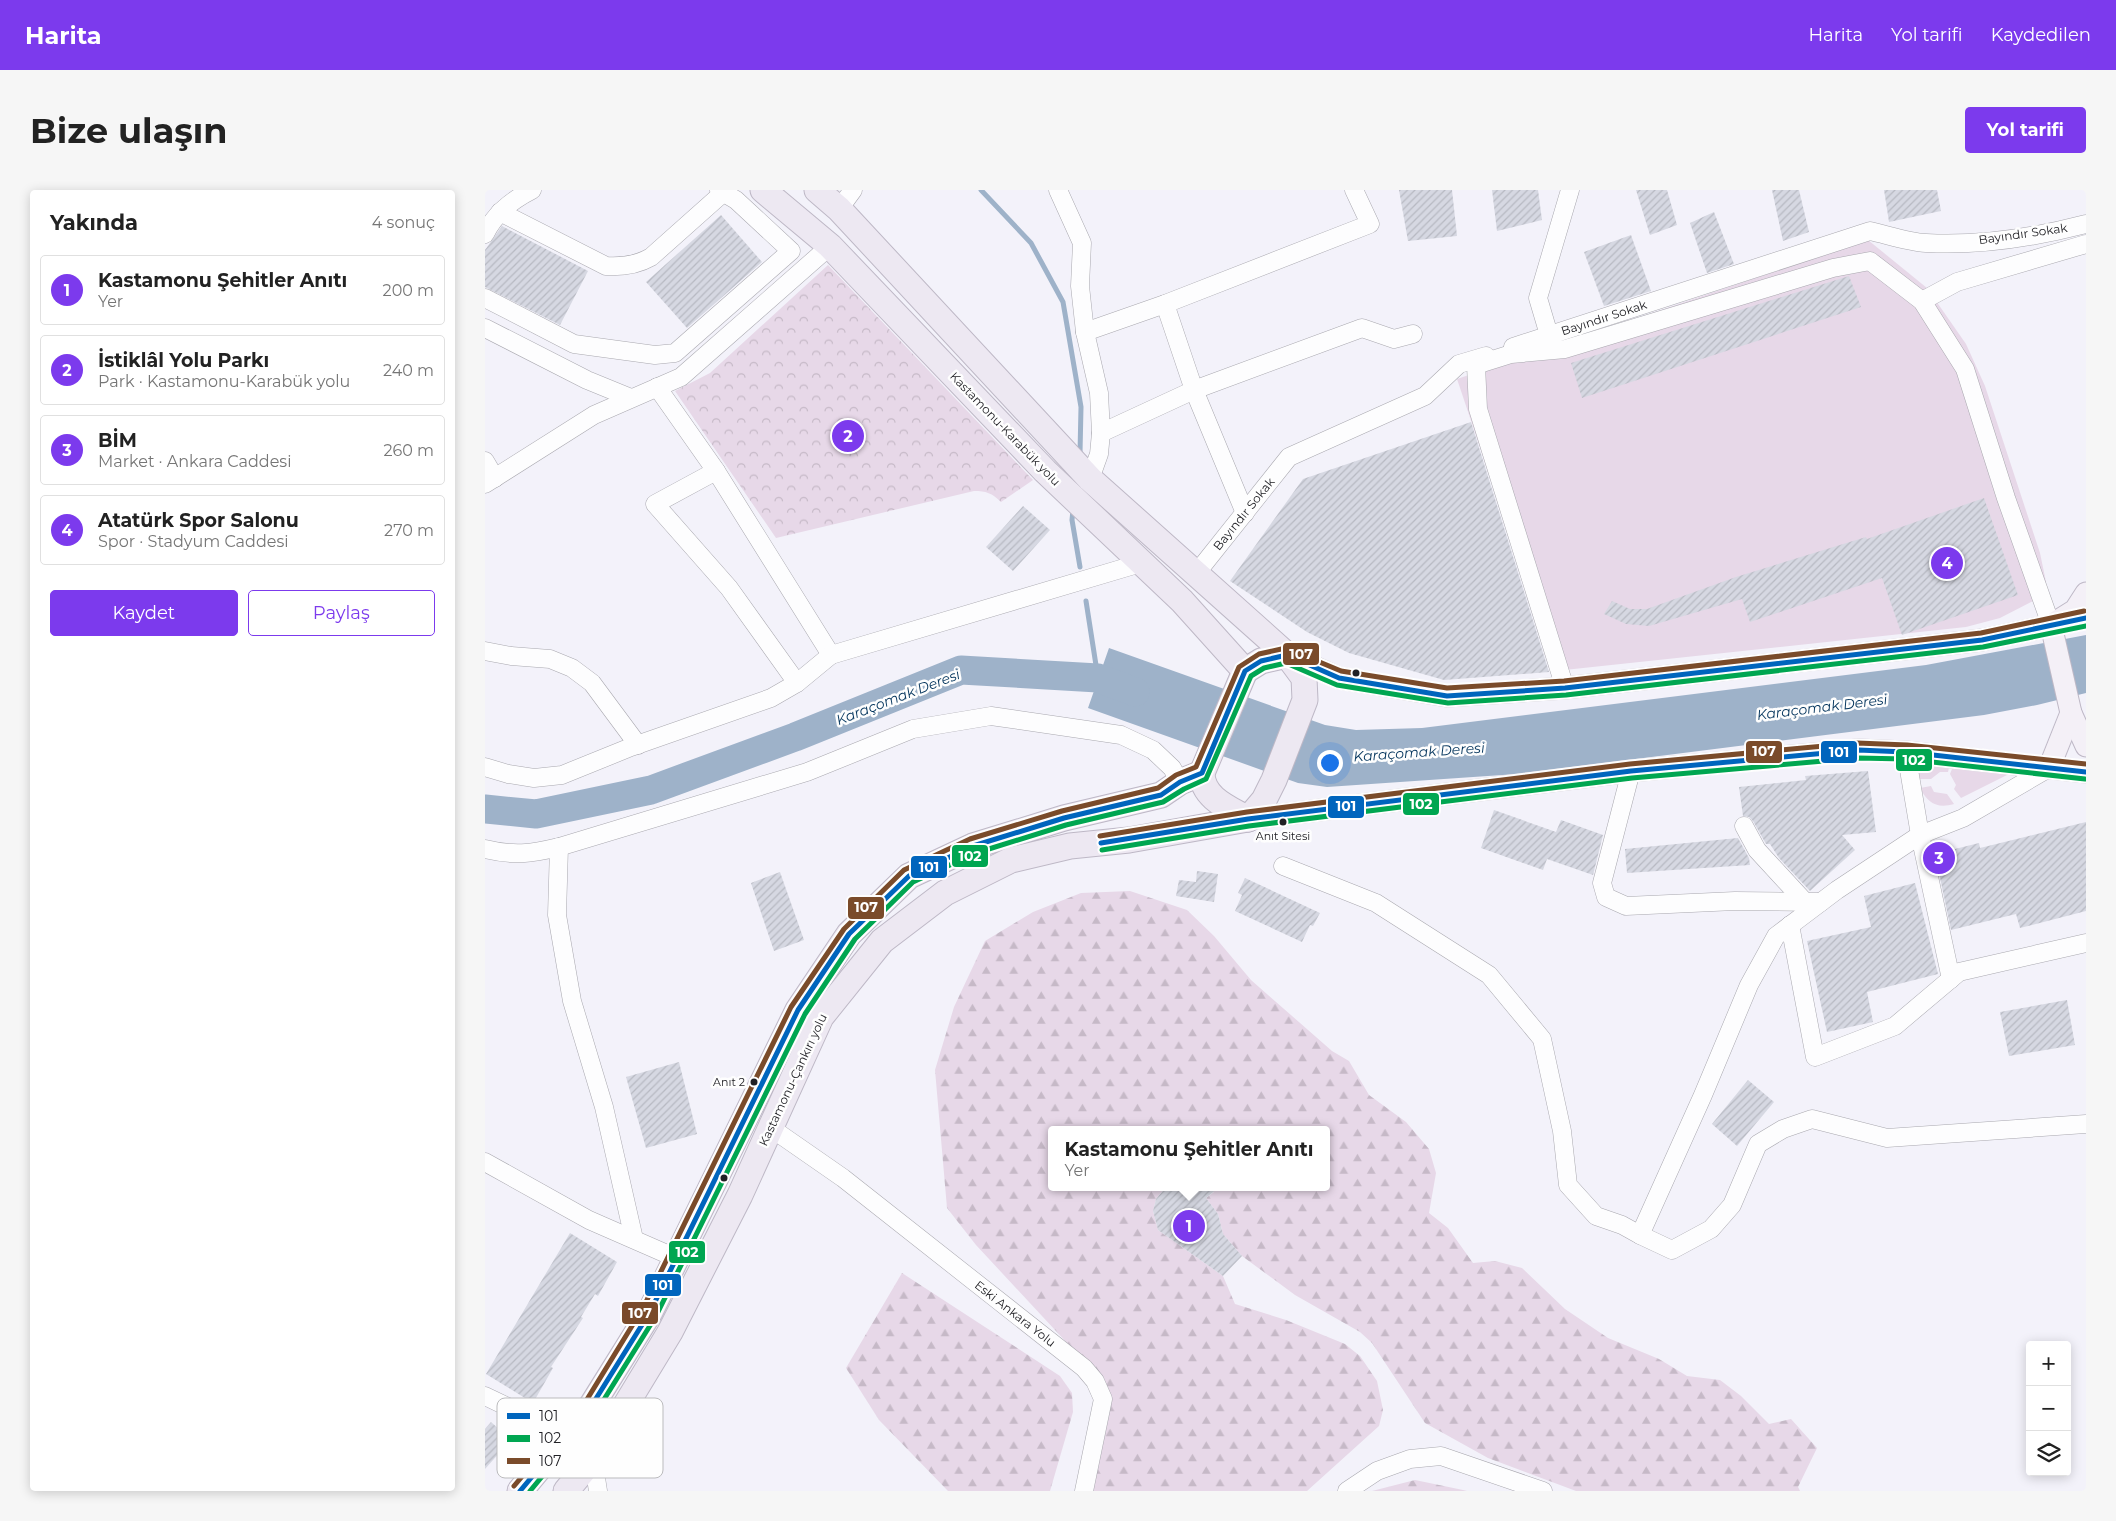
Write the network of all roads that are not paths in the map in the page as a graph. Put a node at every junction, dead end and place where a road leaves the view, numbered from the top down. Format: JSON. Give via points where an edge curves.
{"nodes":[{"id":1,"x":532,"y":190,"type":"edge"},
{"id":2,"x":763,"y":190,"type":"edge"},
{"id":3,"x":817,"y":190,"type":"edge"},
{"id":4,"x":1058,"y":190,"type":"edge"},
{"id":5,"x":1354,"y":190,"type":"edge"},
{"id":6,"x":1570,"y":190,"type":"edge"},
{"id":7,"x":721,"y":191,"type":"edge"},
{"id":8,"x":846,"y":199,"type":"edge"},
{"id":9,"x":501,"y":212,"type":"junction"},
{"id":10,"x":2086,"y":224,"type":"edge"},
{"id":11,"x":485,"y":234,"type":"edge"},
{"id":12,"x":2086,"y":244,"type":"edge"},
{"id":13,"x":829,"y":246,"type":"junction"},
{"id":14,"x":791,"y":251,"type":"junction"},
{"id":15,"x":806,"y":266,"type":"junction"},
{"id":16,"x":485,"y":298,"type":"edge"},
{"id":17,"x":1921,"y":301,"type":"junction"},
{"id":18,"x":1165,"y":304,"type":"junction"},
{"id":19,"x":485,"y":328,"type":"edge"},
{"id":20,"x":1085,"y":332,"type":"junction"},
{"id":21,"x":1413,"y":334,"type":"dead end"},
{"id":22,"x":1549,"y":335,"type":"junction"},
{"id":23,"x":657,"y":387,"type":"junction"},
{"id":24,"x":1194,"y":390,"type":"junction"},
{"id":25,"x":631,"y":398,"type":"junction"},
{"id":26,"x":1101,"y":433,"type":"junction"},
{"id":27,"x":485,"y":462,"type":"edge"},
{"id":28,"x":716,"y":471,"type":"junction"},
{"id":29,"x":1090,"y":479,"type":"junction"},
{"id":30,"x":488,"y":481,"type":"edge"},
{"id":31,"x":1245,"y":513,"type":"junction"},
{"id":32,"x":1141,"y":563,"type":"junction"},
{"id":33,"x":1195,"y":575,"type":"junction"},
{"id":34,"x":2086,"y":593,"type":"edge"},
{"id":35,"x":2086,"y":618,"type":"edge"},
{"id":36,"x":2051,"y":625,"type":"junction"},
{"id":37,"x":485,"y":651,"type":"edge"},
{"id":38,"x":831,"y":655,"type":"junction"},
{"id":39,"x":1287,"y":655,"type":"junction"},
{"id":40,"x":1245,"y":671,"type":"junction"},
{"id":41,"x":797,"y":683,"type":"junction"},
{"id":42,"x":1565,"y":688,"type":"junction"},
{"id":43,"x":2070,"y":707,"type":"junction"},
{"id":44,"x":638,"y":745,"type":"junction"},
{"id":45,"x":2086,"y":746,"type":"edge"},
{"id":46,"x":1906,"y":752,"type":"junction"},
{"id":47,"x":485,"y":768,"type":"edge"},
{"id":48,"x":2049,"y":768,"type":"junction"},
{"id":49,"x":1631,"y":771,"type":"junction"},
{"id":50,"x":2086,"y":772,"type":"edge"},
{"id":51,"x":1191,"y":777,"type":"junction"},
{"id":52,"x":1249,"y":819,"type":"junction"},
{"id":53,"x":1744,"y":826,"type":"dead end"},
{"id":54,"x":1920,"y":835,"type":"junction"},
{"id":55,"x":559,"y":847,"type":"junction"},
{"id":56,"x":485,"y":849,"type":"edge"},
{"id":57,"x":1283,"y":866,"type":"dead end"},
{"id":58,"x":1813,"y":902,"type":"junction"},
{"id":59,"x":1791,"y":925,"type":"junction"},
{"id":60,"x":2086,"y":943,"type":"edge"},
{"id":61,"x":1951,"y":979,"type":"junction"},
{"id":62,"x":2086,"y":1124,"type":"edge"},
{"id":63,"x":771,"y":1128,"type":"junction"},
{"id":64,"x":485,"y":1162,"type":"edge"},
{"id":65,"x":1640,"y":1236,"type":"junction"},
{"id":66,"x":634,"y":1239,"type":"junction"},
{"id":67,"x":676,"y":1258,"type":"junction"},
{"id":68,"x":485,"y":1396,"type":"edge"},
{"id":69,"x":597,"y":1398,"type":"edge"},
{"id":70,"x":630,"y":1398,"type":"edge"},
{"id":71,"x":497,"y":1402,"type":"edge"},
{"id":72,"x":531,"y":1478,"type":"edge"},
{"id":73,"x":577,"y":1478,"type":"edge"},
{"id":74,"x":596,"y":1478,"type":"edge"},
{"id":75,"x":520,"y":1491,"type":"edge"},
{"id":76,"x":566,"y":1491,"type":"edge"},
{"id":77,"x":598,"y":1491,"type":"edge"},
{"id":78,"x":1084,"y":1491,"type":"edge"},
{"id":79,"x":1347,"y":1491,"type":"edge"},
{"id":80,"x":1543,"y":1491,"type":"edge"}],
"edges":[{"from":1,"to":9,"type":"street"},
{"from":2,"to":13,"type":"highway","name":"Kastamonu-Karabük yolu"},
{"from":3,"to":8,"type":"highway"},
{"from":4,"to":20,"type":"street","via":[[1082,243],[1080,286]]},
{"from":5,"to":18,"type":"street","via":[[1369,224]]},
{"from":6,"to":22,"type":"street","via":[[1538,298]]},
{"from":7,"to":9,"type":"street","via":[[651,257],[616,267],[606,266]]},
{"from":7,"to":14,"type":"street","via":[[737,200]]},
{"from":8,"to":29,"type":"highway"},
{"from":9,"to":11,"type":"street"},
{"from":10,"to":22,"type":"street","name":"Bayındır Sokak","via":[[1999,240],[1925,243],[1870,231]]},
{"from":12,"to":17,"type":"street","via":[[1957,282]]},
{"from":13,"to":15,"type":"street"},
{"from":13,"to":32,"type":"highway","name":"Kastamonu-Karabük yolu","via":[[1045,471]]},
{"from":14,"to":15,"type":"street"},
{"from":14,"to":16,"type":"street","via":[[675,353],[668,355],[574,344]]},
{"from":15,"to":23,"type":"street","via":[[681,377]]},
{"from":17,"to":36,"type":"street","via":[[1965,369]]},
{"from":17,"to":42,"type":"street","via":[[1870,261],[1833,268],[1565,349],[1511,354],[1476,365],[1478,409]]},
{"from":18,"to":20,"type":"street"},
{"from":18,"to":24,"type":"street"},
{"from":19,"to":25,"type":"street","via":[[587,380]]},
{"from":20,"to":26,"type":"street","via":[[1099,393]]},
{"from":21,"to":24,"type":"street","via":[[1394,339],[1362,328]]},
{"from":22,"to":31,"type":"street","name":"Bayındır Sokak","via":[[1459,364],[1425,396],[1289,457]]},
{"from":23,"to":25,"type":"street"},
{"from":23,"to":28,"type":"street"},
{"from":24,"to":26,"type":"street"},
{"from":24,"to":31,"type":"street"},
{"from":25,"to":30,"type":"street","via":[[594,415]]},
{"from":26,"to":29,"type":"street","via":[[1099,454]]},
{"from":27,"to":30,"type":"street"},
{"from":28,"to":38,"type":"street"},
{"from":28,"to":41,"type":"street","via":[[655,504],[729,588]]},
{"from":29,"to":33,"type":"highway"},
{"from":31,"to":33,"type":"street","name":"Bayındır Sokak"},
{"from":32,"to":38,"type":"street"},
{"from":32,"to":40,"type":"highway","name":"Kastamonu-Karabük yolu","via":[[1182,601]]},
{"from":33,"to":39,"type":"highway"},
{"from":34,"to":36,"type":"main road","via":[[2075,610]]},
{"from":35,"to":36,"type":"main road"},
{"from":36,"to":42,"type":"main road","via":[[1982,640]]},
{"from":36,"to":43,"type":"main road"},
{"from":37,"to":44,"type":"street","via":[[550,659],[572,668],[592,683]]},
{"from":38,"to":41,"type":"street"},
{"from":39,"to":40,"type":"highway","via":[[1261,661]]},
{"from":39,"to":42,"type":"main road","via":[[1339,678],[1447,696]]},
{"from":39,"to":52,"type":"highway","via":[[1304,678],[1305,700],[1274,780]]},
{"from":40,"to":51,"type":"highway"},
{"from":41,"to":44,"type":"street","via":[[771,698]]},
{"from":43,"to":45,"type":"main road"},
{"from":43,"to":48,"type":"main road"},
{"from":44,"to":47,"type":"street","via":[[562,775],[534,778]]},
{"from":46,"to":48,"type":"main road"},
{"from":46,"to":49,"type":"main road","via":[[1858,750]]},
{"from":46,"to":54,"type":"street"},
{"from":48,"to":50,"type":"main road"},
{"from":48,"to":54,"type":"street","via":[[1963,818]]},
{"from":49,"to":52,"type":"main road"},
{"from":49,"to":58,"type":"street","via":[[1602,883],[1606,897],[1627,906],[1735,901]]},
{"from":51,"to":52,"type":"highway","via":[[1202,781],[1213,798]]},
{"from":51,"to":55,"type":"street","via":[[1171,768],[1153,750],[1121,735],[991,716],[913,729],[807,772]]},
{"from":51,"to":67,"type":"highway","name":"Kastamonu-Çankırı yolu","via":[[1161,795],[1064,818],[973,846],[909,876],[849,934],[799,1010]]},
{"from":52,"to":63,"type":"highway","name":"Kastamonu-Çankırı yolu","via":[[1129,840],[1070,846],[1011,860],[945,893],[882,941],[821,1017]]},
{"from":53,"to":58,"type":"street","via":[[1757,850]]},
{"from":54,"to":58,"type":"street"},
{"from":54,"to":61,"type":"street"},
{"from":55,"to":56,"type":"street","via":[[532,854],[507,854]]},
{"from":55,"to":66,"type":"street","via":[[557,915],[572,1001],[604,1107]]},
{"from":57,"to":65,"type":"street","via":[[1376,903],[1489,975],[1542,1039],[1562,1131],[1568,1185],[1596,1216],[1622,1225]]},
{"from":58,"to":59,"type":"street"},
{"from":59,"to":61,"type":"street","via":[[1815,1057],[1895,1026]]},
{"from":59,"to":65,"type":"street","via":[[1776,936],[1749,985]]},
{"from":60,"to":61,"type":"street","via":[[1959,972]]},
{"from":62,"to":65,"type":"street","via":[[1887,1138],[1812,1118],[1783,1129],[1758,1144],[1732,1205],[1711,1229],[1672,1250]]},
{"from":63,"to":70,"type":"highway","name":"Kastamonu-Çankırı yolu","via":[[670,1332]]},
{"from":63,"to":78,"type":"street","name":"Eski Ankara Yolu","via":[[843,1178],[1084,1368],[1095,1381],[1103,1399]]},
{"from":64,"to":66,"type":"street","via":[[589,1220]]},
{"from":66,"to":67,"type":"street"},
{"from":67,"to":69,"type":"highway","name":"Kastamonu-Çankırı yolu","via":[[650,1312]]},
{"from":68,"to":71,"type":"street"},
{"from":72,"to":75,"type":"highway","name":"Kastamonu-Çankırı yolu"},
{"from":73,"to":76,"type":"highway","name":"Kastamonu-Çankırı yolu"},
{"from":74,"to":77,"type":"street"},
{"from":79,"to":80,"type":"street","via":[[1377,1471],[1410,1459],[1441,1456]]}]}
